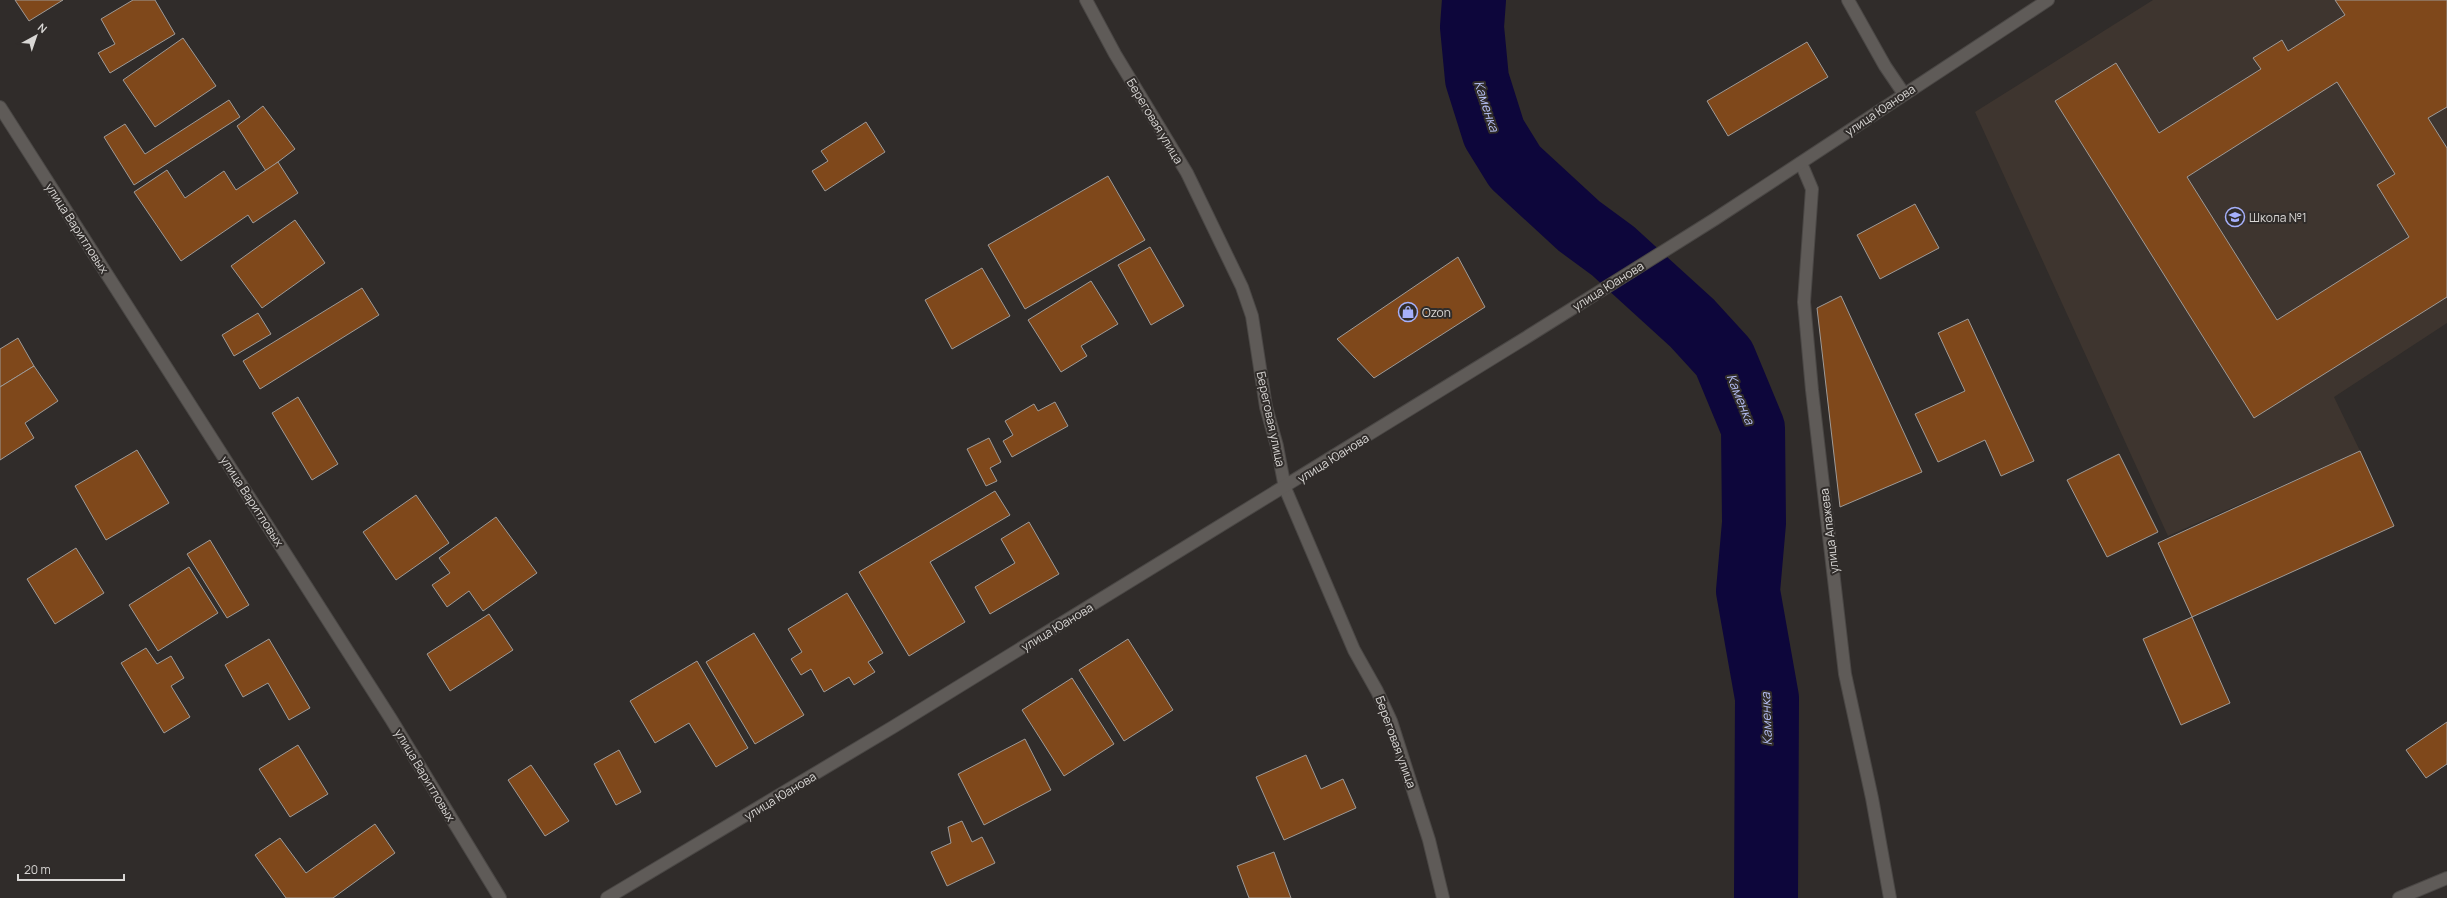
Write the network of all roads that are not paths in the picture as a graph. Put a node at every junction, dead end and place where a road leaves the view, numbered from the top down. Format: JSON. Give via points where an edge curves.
{"nodes":[{"id":1,"x":1086,"y":0,"type":"edge"},
{"id":2,"x":1848,"y":0,"type":"edge"},
{"id":3,"x":2048,"y":0,"type":"edge"},
{"id":4,"x":1904,"y":94,"type":"junction"},
{"id":5,"x":0,"y":107,"type":"edge"},
{"id":6,"x":1801,"y":163,"type":"junction"},
{"id":7,"x":1285,"y":488,"type":"junction"},
{"id":8,"x":2447,"y":878,"type":"edge"},
{"id":9,"x":500,"y":898,"type":"edge"},
{"id":10,"x":607,"y":898,"type":"edge"},
{"id":11,"x":1443,"y":898,"type":"edge"},
{"id":12,"x":1890,"y":898,"type":"edge"},
{"id":13,"x":2399,"y":898,"type":"edge"}],
"edges":[{"from":1,"to":7,"type":"street","name":"Береговая улица","via":[[1115,54],[1187,173],[1242,287],[1252,316],[1266,408]]},
{"from":2,"to":4,"type":"street"},
{"from":3,"to":4,"type":"street","name":"улица Юанова"},
{"from":4,"to":6,"type":"street","name":"улица Юанова"},
{"from":5,"to":9,"type":"street","name":"улица Варитловых","via":[[387,712]]},
{"from":6,"to":7,"type":"street","name":"улица Юанова"},
{"from":6,"to":12,"type":"street","name":"улица Апажева","via":[[1812,189],[1804,302],[1845,674],[1872,798]]},
{"from":7,"to":10,"type":"street","name":"улица Юанова"},
{"from":7,"to":11,"type":"street","name":"Береговая улица","via":[[1351,643],[1391,721],[1429,840]]},
{"from":8,"to":13,"type":"street"}]}
